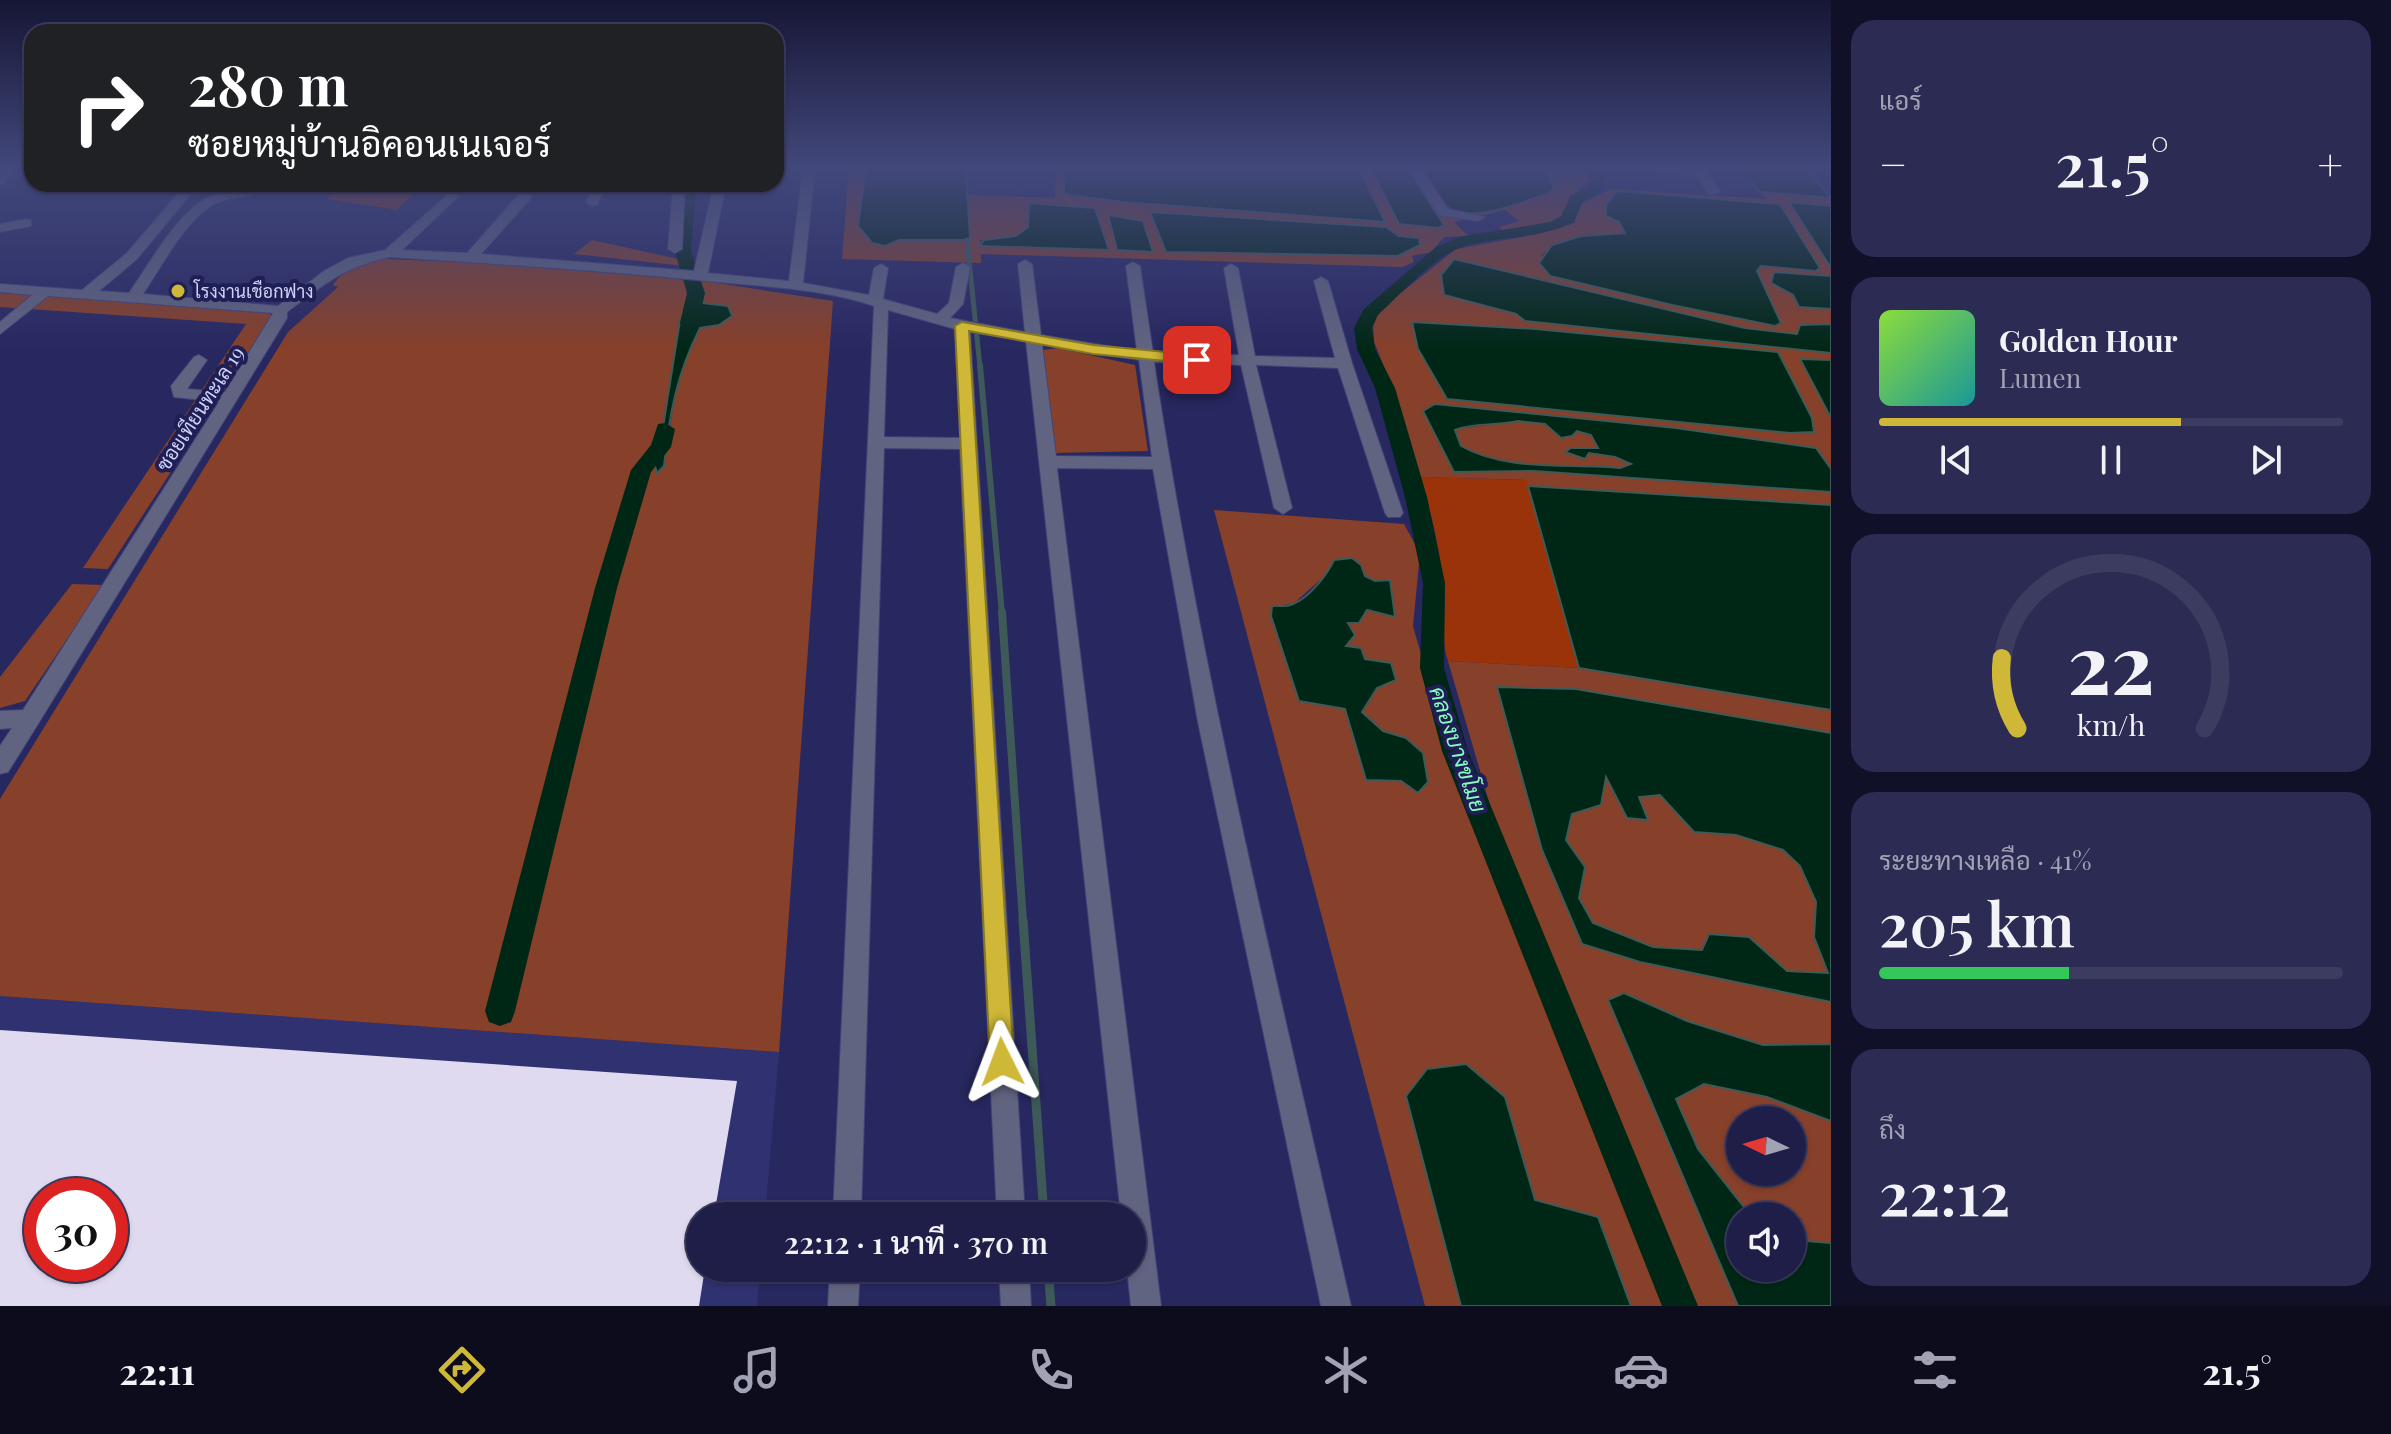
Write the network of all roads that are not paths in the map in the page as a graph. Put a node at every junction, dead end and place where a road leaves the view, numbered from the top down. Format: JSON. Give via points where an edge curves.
{"nodes":[{"id":1,"x":155,"y":229,"type":"edge"},
{"id":2,"x":186,"y":229,"type":"edge"},
{"id":3,"x":412,"y":229,"type":"edge"},
{"id":4,"x":492,"y":229,"type":"edge"},
{"id":5,"x":676,"y":229,"type":"edge"},
{"id":6,"x":710,"y":229,"type":"edge"},
{"id":7,"x":802,"y":229,"type":"edge"},
{"id":8,"x":675,"y":249,"type":"dead end"},
{"id":9,"x":390,"y":253,"type":"junction"},
{"id":10,"x":469,"y":259,"type":"junction"},
{"id":11,"x":1025,"y":264,"type":"dead end"},
{"id":12,"x":1133,"y":266,"type":"dead end"},
{"id":13,"x":963,"y":267,"type":"dead end"},
{"id":14,"x":881,"y":268,"type":"dead end"},
{"id":15,"x":1231,"y":268,"type":"dead end"},
{"id":16,"x":700,"y":275,"type":"junction"},
{"id":17,"x":1321,"y":281,"type":"dead end"},
{"id":18,"x":796,"y":286,"type":"junction"},
{"id":19,"x":0,"y":288,"type":"edge"},
{"id":20,"x":46,"y":290,"type":"junction"},
{"id":21,"x":87,"y":293,"type":"junction"},
{"id":22,"x":134,"y":296,"type":"junction"},
{"id":23,"x":878,"y":304,"type":"junction"},
{"id":24,"x":280,"y":311,"type":"junction"},
{"id":25,"x":939,"y":321,"type":"junction"},
{"id":26,"x":972,"y":328,"type":"junction"},
{"id":27,"x":0,"y":330,"type":"edge"},
{"id":28,"x":1036,"y":339,"type":"junction"},
{"id":29,"x":1146,"y":357,"type":"junction"},
{"id":30,"x":199,"y":360,"type":"dead end"},
{"id":31,"x":1248,"y":362,"type":"junction"},
{"id":32,"x":1344,"y":363,"type":"junction"},
{"id":33,"x":232,"y":398,"type":"junction"},
{"id":34,"x":876,"y":442,"type":"junction"},
{"id":35,"x":968,"y":444,"type":"junction"},
{"id":36,"x":1049,"y":462,"type":"junction"},
{"id":37,"x":1161,"y":463,"type":"junction"},
{"id":38,"x":1283,"y":508,"type":"dead end"},
{"id":39,"x":1394,"y":513,"type":"dead end"},
{"id":40,"x":31,"y":718,"type":"junction"},
{"id":41,"x":0,"y":720,"type":"edge"},
{"id":42,"x":0,"y":765,"type":"edge"},
{"id":43,"x":848,"y":1202,"type":"edge"},
{"id":44,"x":1010,"y":1202,"type":"edge"},
{"id":45,"x":844,"y":1282,"type":"edge"},
{"id":46,"x":1015,"y":1282,"type":"edge"},
{"id":47,"x":843,"y":1306,"type":"edge"},
{"id":48,"x":1016,"y":1306,"type":"edge"},
{"id":49,"x":1146,"y":1306,"type":"edge"},
{"id":50,"x":1336,"y":1306,"type":"edge"}],
"edges":[{"from":1,"to":21,"type":"street"},
{"from":2,"to":22,"type":"street"},
{"from":3,"to":9,"type":"street"},
{"from":4,"to":10,"type":"street"},
{"from":5,"to":8,"type":"street"},
{"from":6,"to":16,"type":"street"},
{"from":7,"to":18,"type":"street"},
{"from":9,"to":10,"type":"street"},
{"from":9,"to":24,"type":"street","via":[[353,261]]},
{"from":10,"to":16,"type":"street"},
{"from":11,"to":28,"type":"street"},
{"from":12,"to":29,"type":"street"},
{"from":13,"to":25,"type":"street","via":[[956,304]]},
{"from":14,"to":23,"type":"street"},
{"from":15,"to":31,"type":"street"},
{"from":16,"to":18,"type":"street"},
{"from":17,"to":32,"type":"street"},
{"from":18,"to":23,"type":"street"},
{"from":19,"to":20,"type":"street"},
{"from":20,"to":21,"type":"street"},
{"from":20,"to":27,"type":"street"},
{"from":21,"to":22,"type":"street"},
{"from":22,"to":24,"type":"street"},
{"from":23,"to":25,"type":"street"},
{"from":23,"to":34,"type":"street"},
{"from":24,"to":33,"type":"street","name":"ซอยเทียนทะเล 19","via":[[272,334]]},
{"from":25,"to":26,"type":"street"},
{"from":26,"to":28,"type":"street"},
{"from":26,"to":35,"type":"street"},
{"from":28,"to":29,"type":"street"},
{"from":28,"to":36,"type":"street"},
{"from":29,"to":31,"type":"street"},
{"from":29,"to":37,"type":"street"},
{"from":30,"to":33,"type":"street","via":[[179,386],[180,393]]},
{"from":31,"to":32,"type":"street"},
{"from":31,"to":38,"type":"street"},
{"from":32,"to":39,"type":"street"},
{"from":33,"to":40,"type":"street","name":"ซอยเทียนทะเล 19"},
{"from":34,"to":35,"type":"street"},
{"from":34,"to":43,"type":"street"},
{"from":35,"to":44,"type":"street"},
{"from":36,"to":37,"type":"street"},
{"from":36,"to":49,"type":"street"},
{"from":37,"to":50,"type":"street","via":[[1209,722]]},
{"from":40,"to":41,"type":"street"},
{"from":40,"to":42,"type":"street","name":"ซอยเทียนทะเล 19"},
{"from":45,"to":47,"type":"street"},
{"from":46,"to":48,"type":"street"}]}
